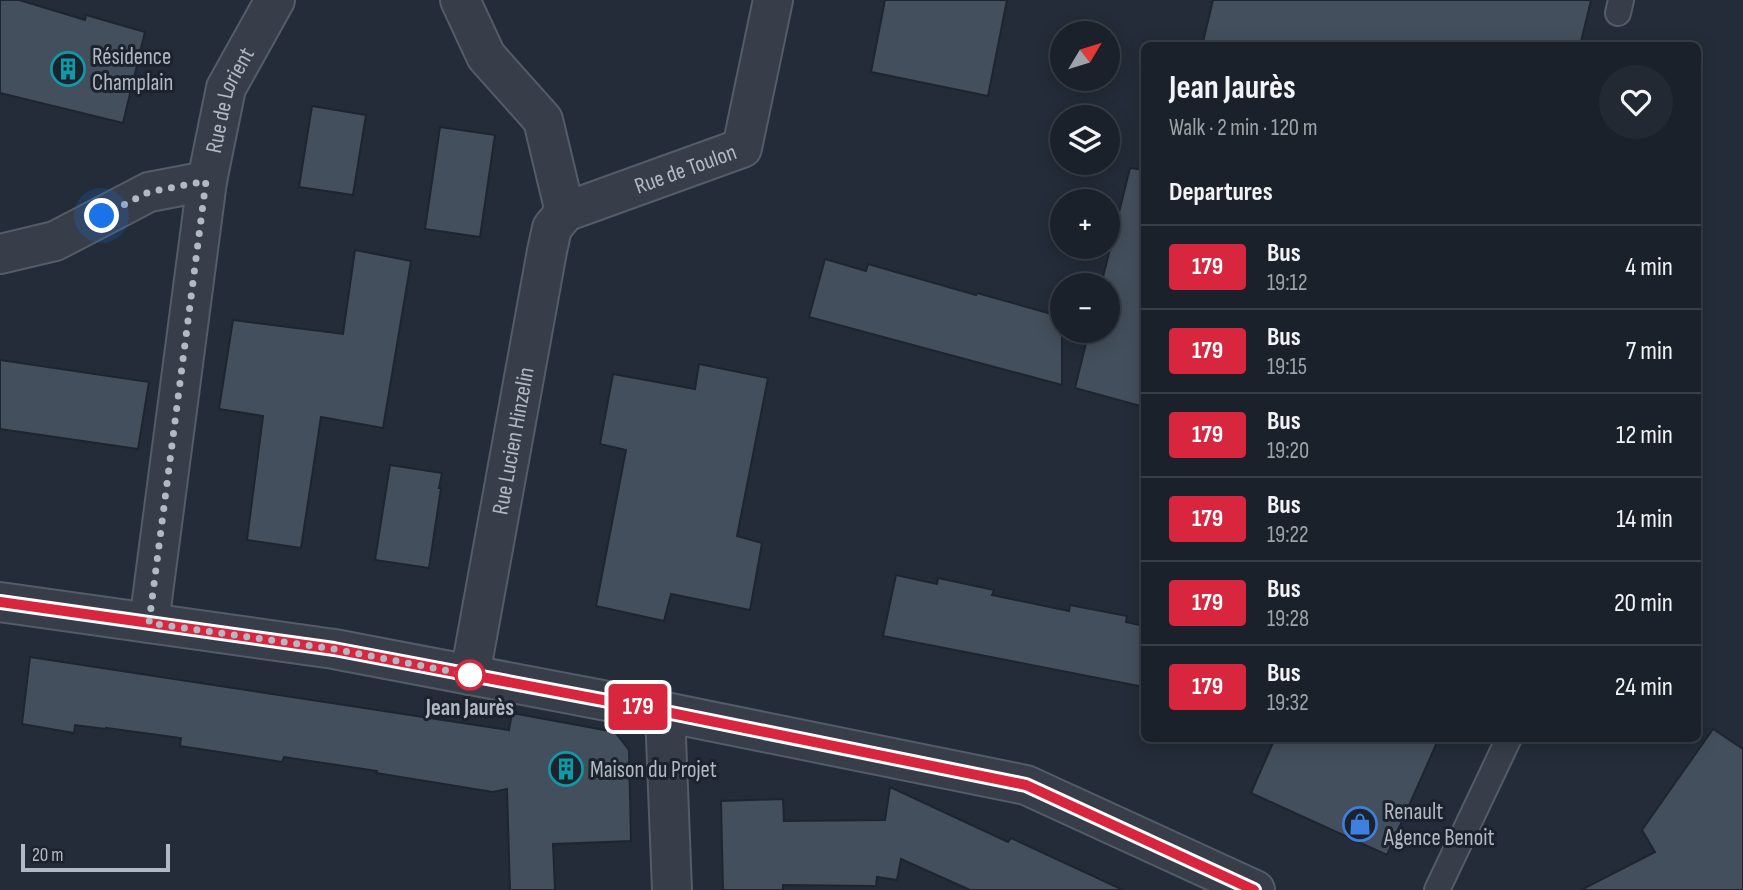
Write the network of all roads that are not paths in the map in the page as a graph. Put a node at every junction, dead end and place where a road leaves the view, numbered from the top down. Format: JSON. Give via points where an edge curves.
{"nodes":[{"id":1,"x":275,"y":0,"type":"edge"},
{"id":2,"x":460,"y":0,"type":"edge"},
{"id":3,"x":773,"y":0,"type":"edge"},
{"id":4,"x":206,"y":181,"type":"junction"},
{"id":5,"x":565,"y":212,"type":"junction"},
{"id":6,"x":0,"y":254,"type":"edge"},
{"id":7,"x":0,"y":602,"type":"edge"},
{"id":8,"x":149,"y":623,"type":"junction"},
{"id":9,"x":470,"y":675,"type":"junction"},
{"id":10,"x":666,"y":712,"type":"junction"},
{"id":11,"x":1507,"y":742,"type":"edge"},
{"id":12,"x":672,"y":890,"type":"edge"},
{"id":13,"x":1255,"y":890,"type":"edge"},
{"id":14,"x":1437,"y":890,"type":"edge"}],
"edges":[{"from":1,"to":4,"type":"street","name":"Rue de Lorient","via":[[226,88]]},
{"from":2,"to":5,"type":"street","via":[[486,56],[543,120]]},
{"from":3,"to":5,"type":"street","name":"Rue de Toulon","via":[[742,148]]},
{"from":4,"to":6,"type":"street","via":[[149,192],[55,240]]},
{"from":4,"to":8,"type":"street","name":"Rue de Lorient"},
{"from":5,"to":9,"type":"street","name":"Rue Lucien Hinzelin","via":[[552,228],[547,251]]},
{"from":7,"to":8,"type":"street"},
{"from":8,"to":9,"type":"street","via":[[334,649]]},
{"from":9,"to":10,"type":"street"},
{"from":10,"to":12,"type":"street"},
{"from":10,"to":13,"type":"street","via":[[1026,785]]},
{"from":11,"to":14,"type":"lane"}]}
